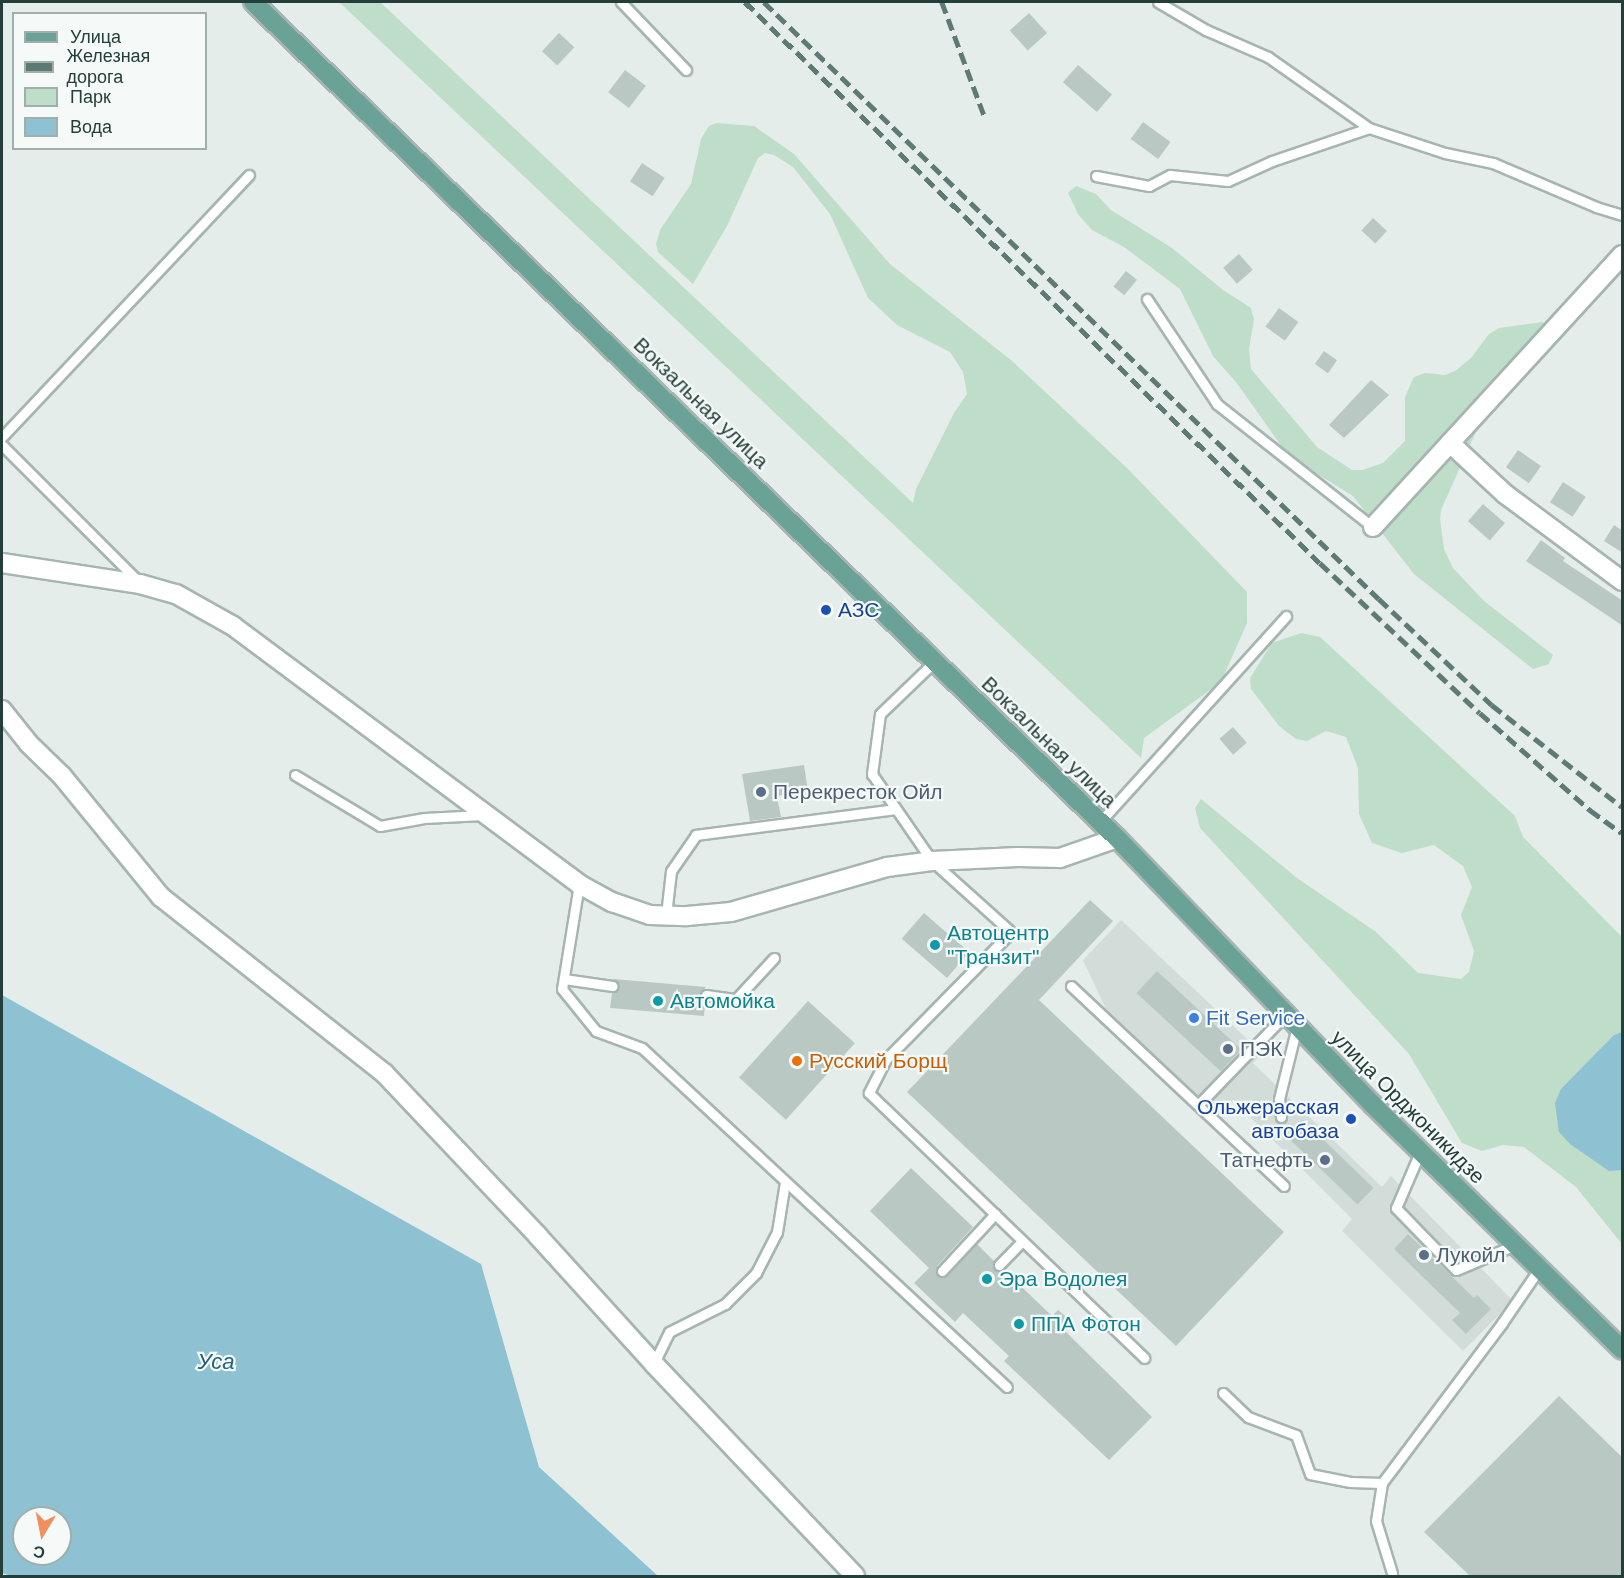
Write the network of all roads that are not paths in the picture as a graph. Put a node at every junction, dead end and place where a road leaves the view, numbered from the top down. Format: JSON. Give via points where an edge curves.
{"nodes":[{"id":1,"x":253,"y":2,"type":"edge"},
{"id":2,"x":621,"y":2,"type":"edge"},
{"id":3,"x":1158,"y":2,"type":"edge"},
{"id":4,"x":686,"y":70,"type":"dead end"},
{"id":5,"x":1369,"y":129,"type":"junction"},
{"id":6,"x":249,"y":175,"type":"dead end"},
{"id":7,"x":1096,"y":176,"type":"dead end"},
{"id":8,"x":1623,"y":215,"type":"edge"},
{"id":9,"x":1623,"y":255,"type":"edge"},
{"id":10,"x":1147,"y":299,"type":"dead end"},
{"id":11,"x":2,"y":437,"type":"edge"},
{"id":12,"x":1450,"y":443,"type":"junction"},
{"id":13,"x":2,"y":445,"type":"edge"},
{"id":14,"x":1373,"y":527,"type":"joint"},
{"id":15,"x":2,"y":563,"type":"edge"},
{"id":16,"x":1623,"y":581,"type":"edge"},
{"id":17,"x":140,"y":584,"type":"junction"},
{"id":18,"x":1286,"y":616,"type":"dead end"},
{"id":19,"x":934,"y":662,"type":"junction"},
{"id":20,"x":2,"y":710,"type":"edge"},
{"id":21,"x":295,"y":775,"type":"dead end"},
{"id":22,"x":895,"y":809,"type":"junction"},
{"id":23,"x":485,"y":815,"type":"junction"},
{"id":24,"x":1100,"y":823,"type":"junction"},
{"id":25,"x":1117,"y":838,"type":"junction"},
{"id":26,"x":932,"y":861,"type":"junction"},
{"id":27,"x":579,"y":884,"type":"junction"},
{"id":28,"x":666,"y":915,"type":"junction"},
{"id":29,"x":774,"y":958,"type":"dead end"},
{"id":30,"x":564,"y":979,"type":"junction"},
{"id":31,"x":612,"y":986,"type":"dead end"},
{"id":32,"x":1071,"y":986,"type":"dead end"},
{"id":33,"x":706,"y":995,"type":"dead end"},
{"id":34,"x":1291,"y":1020,"type":"junction"},
{"id":35,"x":1199,"y":1104,"type":"junction"},
{"id":36,"x":1281,"y":1117,"type":"dead end"},
{"id":37,"x":1420,"y":1152,"type":"junction"},
{"id":38,"x":785,"y":1182,"type":"junction"},
{"id":39,"x":1284,"y":1186,"type":"dead end"},
{"id":40,"x":995,"y":1214,"type":"junction"},
{"id":41,"x":1022,"y":1241,"type":"junction"},
{"id":42,"x":1515,"y":1245,"type":"junction"},
{"id":43,"x":999,"y":1265,"type":"dead end"},
{"id":44,"x":1539,"y":1269,"type":"junction"},
{"id":45,"x":942,"y":1271,"type":"dead end"},
{"id":46,"x":1623,"y":1350,"type":"edge"},
{"id":47,"x":1144,"y":1358,"type":"dead end"},
{"id":48,"x":654,"y":1365,"type":"junction"},
{"id":49,"x":1007,"y":1387,"type":"dead end"},
{"id":50,"x":1223,"y":1393,"type":"dead end"},
{"id":51,"x":1382,"y":1484,"type":"junction"},
{"id":52,"x":1392,"y":1573,"type":"dead end"},
{"id":53,"x":855,"y":1576,"type":"edge"}],
"edges":[{"from":1,"to":19,"type":"main road","name":"Вокзальная улица"},
{"from":2,"to":4,"type":"lane"},
{"from":3,"to":5,"type":"lane","via":[[1206,30],[1268,57]]},
{"from":5,"to":7,"type":"lane","via":[[1228,180],[1170,175],[1149,186]]},
{"from":5,"to":8,"type":"lane","via":[[1445,153],[1493,163]]},
{"from":6,"to":11,"type":"lane"},
{"from":9,"to":12,"type":"street"},
{"from":10,"to":14,"type":"lane","via":[[1217,404]]},
{"from":12,"to":14,"type":"street"},
{"from":12,"to":16,"type":"street","via":[[1505,494]]},
{"from":13,"to":17,"type":"lane"},
{"from":15,"to":17,"type":"street"},
{"from":17,"to":23,"type":"street","via":[[176,594],[233,626]]},
{"from":18,"to":24,"type":"lane"},
{"from":19,"to":22,"type":"lane","via":[[880,714],[872,774]]},
{"from":19,"to":24,"type":"main road","name":"Вокзальная улица"},
{"from":20,"to":48,"type":"street","via":[[161,897],[384,1073]]},
{"from":21,"to":23,"type":"lane","via":[[380,826],[424,818]]},
{"from":22,"to":26,"type":"lane"},
{"from":22,"to":28,"type":"lane","via":[[696,835],[671,871]]},
{"from":23,"to":27,"type":"street"},
{"from":24,"to":25,"type":"main road","name":"Вокзальная улица"},
{"from":25,"to":26,"type":"street","via":[[1060,858]]},
{"from":25,"to":34,"type":"main road","name":"улица Орджоникидзе"},
{"from":26,"to":28,"type":"street","via":[[887,867],[731,912]]},
{"from":26,"to":40,"type":"lane","via":[[1011,932],[886,1059],[869,1093]]},
{"from":27,"to":28,"type":"street","via":[[612,902],[650,915]]},
{"from":27,"to":30,"type":"lane"},
{"from":29,"to":33,"type":"lane","via":[[736,999]]},
{"from":30,"to":31,"type":"lane"},
{"from":30,"to":38,"type":"lane","via":[[562,989],[596,1031],[642,1048]]},
{"from":32,"to":35,"type":"lane"},
{"from":34,"to":35,"type":"lane"},
{"from":34,"to":36,"type":"lane","via":[[1279,1099]]},
{"from":34,"to":37,"type":"main road","name":"улица Орджоникидзе"},
{"from":35,"to":39,"type":"lane"},
{"from":37,"to":42,"type":"main road","name":"улица Орджоникидзе"},
{"from":37,"to":42,"type":"lane","via":[[1396,1208],[1456,1270]]},
{"from":38,"to":48,"type":"lane","via":[[777,1232],[756,1273],[725,1304],[669,1332]]},
{"from":38,"to":49,"type":"lane"},
{"from":40,"to":41,"type":"lane"},
{"from":40,"to":45,"type":"lane"},
{"from":41,"to":43,"type":"lane"},
{"from":41,"to":47,"type":"lane"},
{"from":42,"to":44,"type":"main road","name":"улица Орджоникидзе"},
{"from":44,"to":46,"type":"main road","name":"улица Орджоникидзе"},
{"from":44,"to":51,"type":"lane"},
{"from":48,"to":53,"type":"street"},
{"from":50,"to":51,"type":"lane","via":[[1248,1417],[1296,1436],[1310,1474]]},
{"from":51,"to":52,"type":"lane","via":[[1376,1521]]}]}
